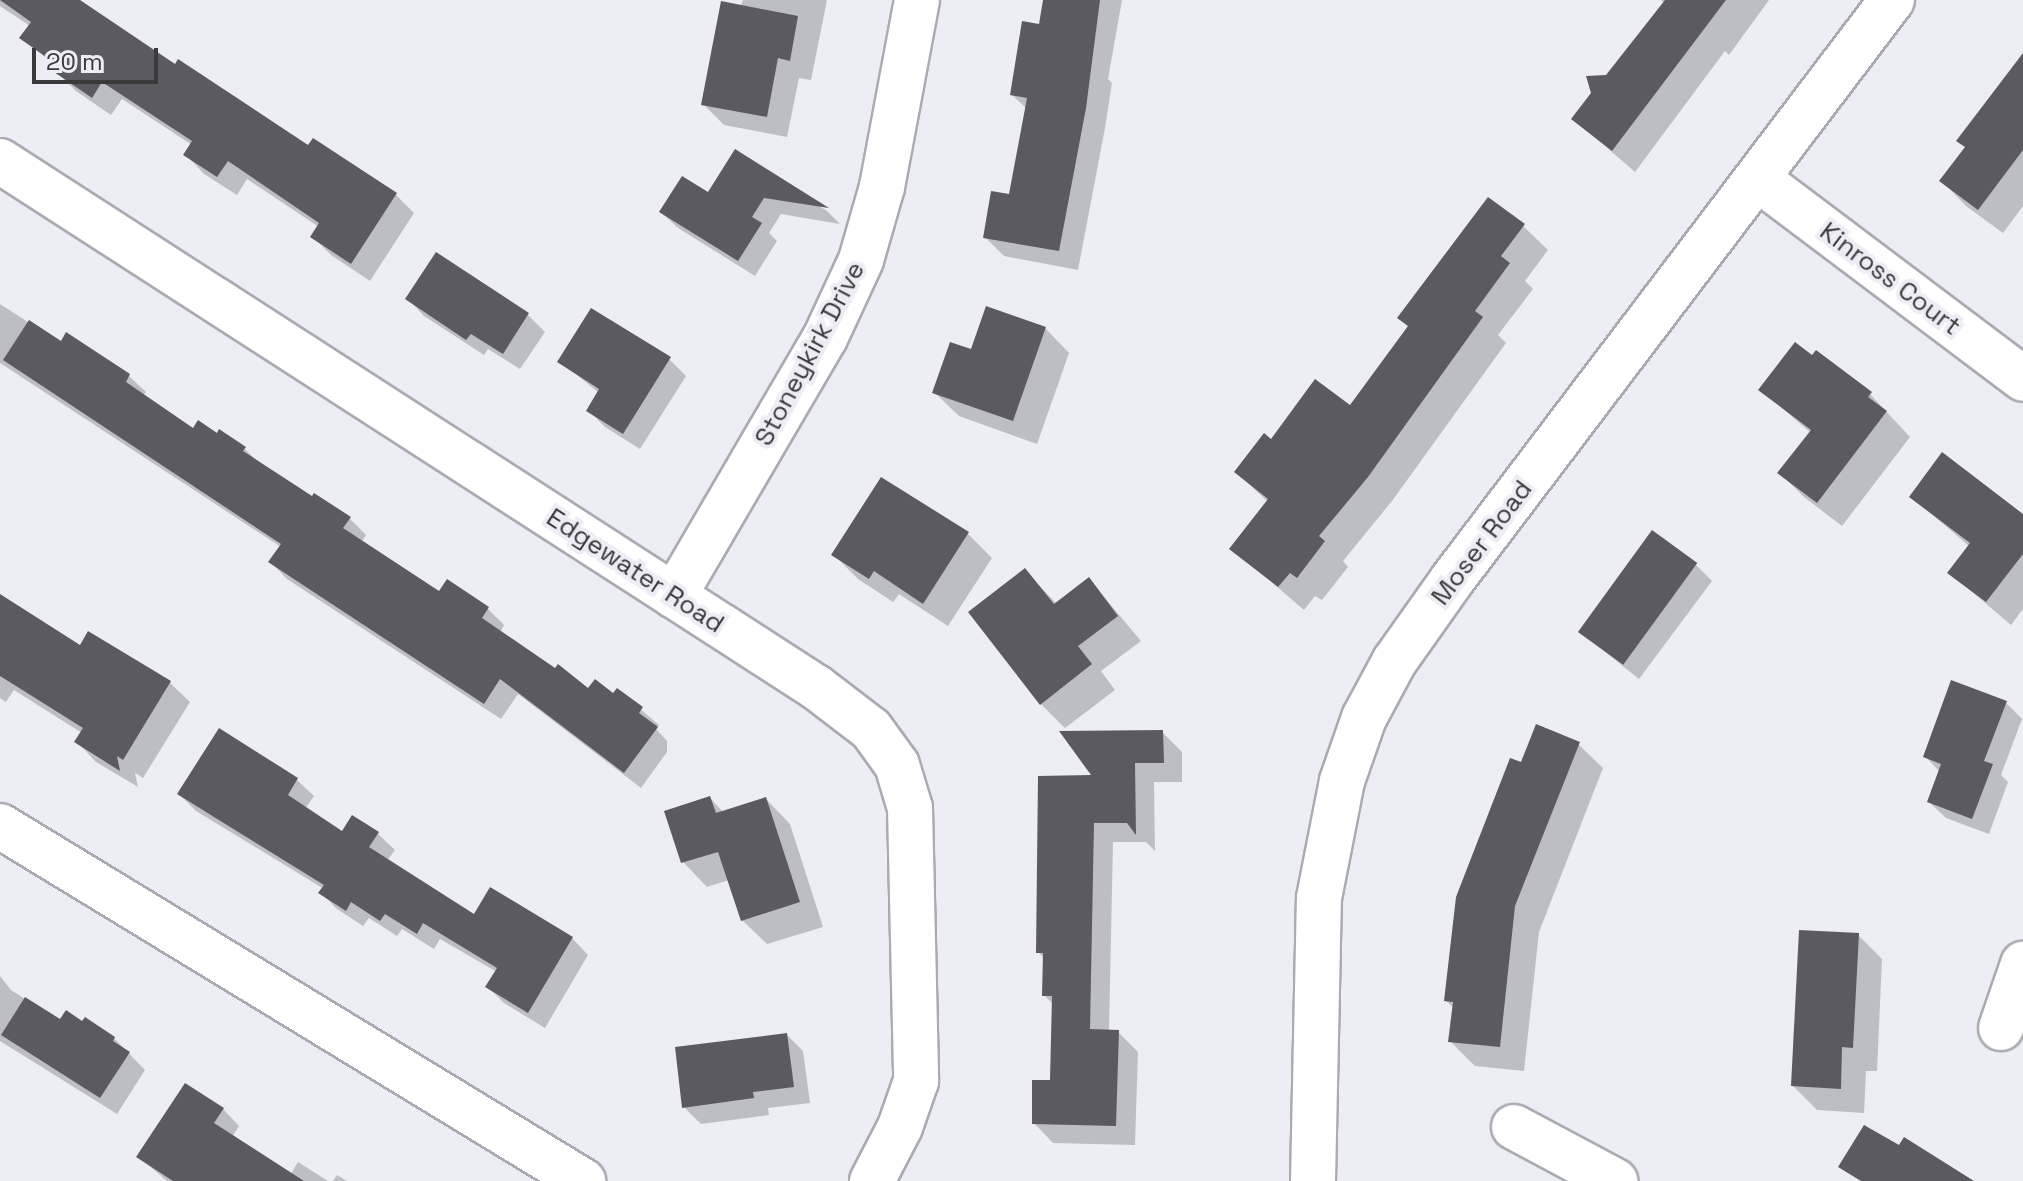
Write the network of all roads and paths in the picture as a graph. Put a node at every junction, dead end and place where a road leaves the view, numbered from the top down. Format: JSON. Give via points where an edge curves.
{"nodes":[{"id":1,"x":917,"y":0,"type":"edge"},
{"id":2,"x":1892,"y":0,"type":"edge"},
{"id":3,"x":0,"y":161,"type":"edge"},
{"id":4,"x":1758,"y":179,"type":"junction"},
{"id":5,"x":2023,"y":379,"type":"edge"},
{"id":6,"x":674,"y":596,"type":"junction"},
{"id":7,"x":0,"y":826,"type":"edge"},
{"id":8,"x":2023,"y":964,"type":"edge"},
{"id":9,"x":2001,"y":1028,"type":"dead end"},
{"id":10,"x":1514,"y":1127,"type":"dead end"},
{"id":11,"x":583,"y":1181,"type":"edge"},
{"id":12,"x":872,"y":1181,"type":"edge"},
{"id":13,"x":1313,"y":1181,"type":"edge"},
{"id":14,"x":1615,"y":1181,"type":"edge"}],
"edges":[{"from":1,"to":6,"type":"street","name":"Stoneykirk Drive","via":[[882,187],[861,260],[825,338]]},
{"from":2,"to":4,"type":"street","name":"Moser Road"},
{"from":3,"to":6,"type":"street","name":"Edgewater Road"},
{"from":4,"to":5,"type":"street","name":"Kinross Court"},
{"from":4,"to":13,"type":"street","name":"Moser Road","via":[[1452,580],[1394,662],[1364,718],[1342,781],[1319,898]]},
{"from":6,"to":12,"type":"street","name":"Edgewater Road","via":[[816,687],[871,729],[897,765],[910,808],[916,1081]]},
{"from":7,"to":11,"type":"street"},
{"from":8,"to":9,"type":"street"},
{"from":10,"to":14,"type":"street"}]}
